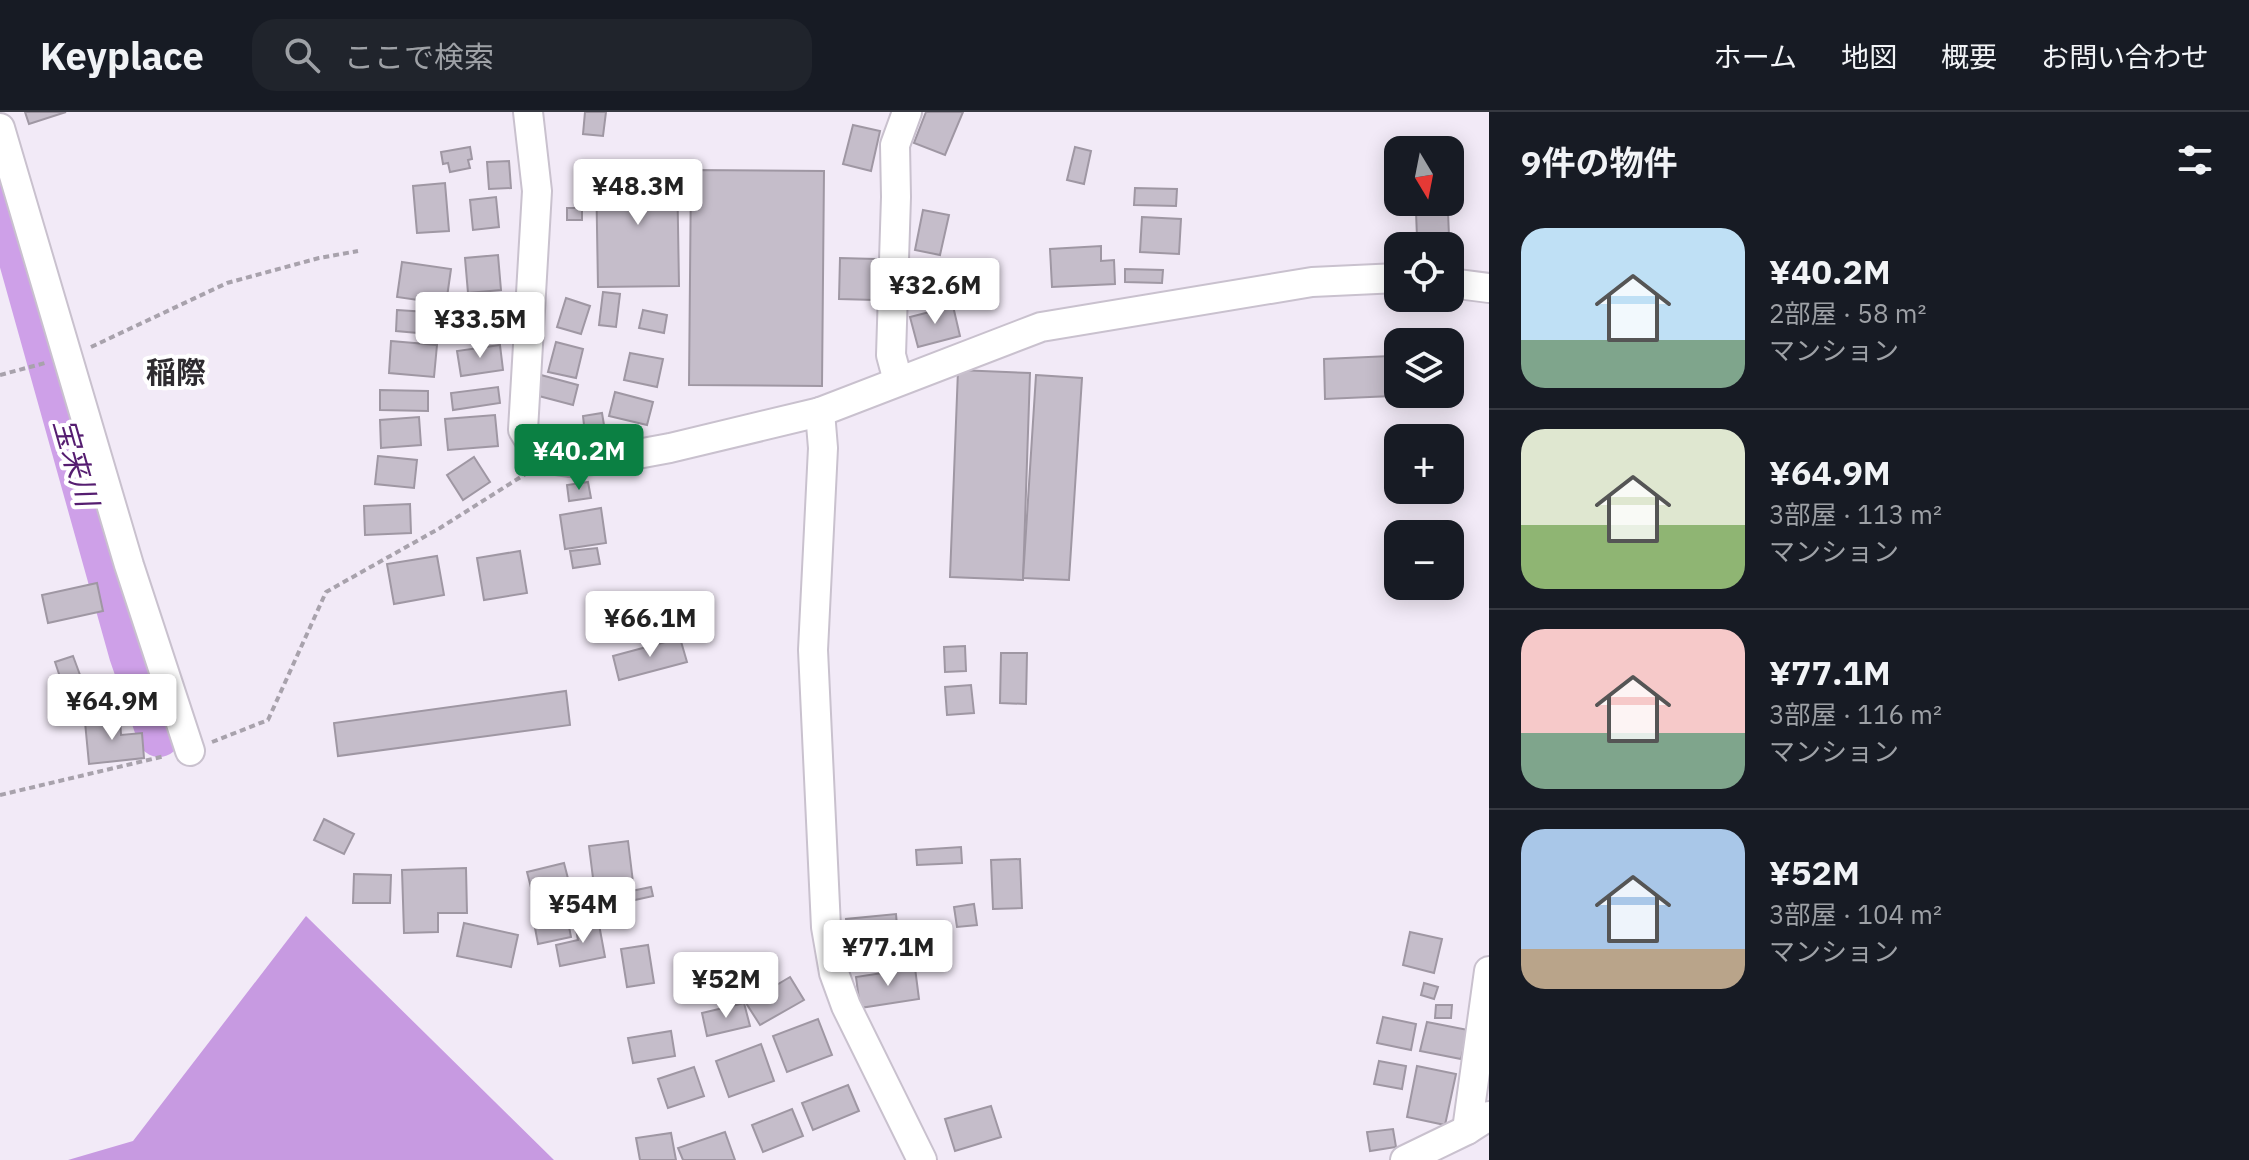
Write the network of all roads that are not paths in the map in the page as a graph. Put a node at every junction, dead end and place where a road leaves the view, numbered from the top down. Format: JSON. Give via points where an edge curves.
{"nodes":[{"id":1,"x":528,"y":112,"type":"edge"},
{"id":2,"x":907,"y":112,"type":"edge"},
{"id":3,"x":0,"y":128,"type":"edge"},
{"id":4,"x":1384,"y":279,"type":"edge"},
{"id":5,"x":1464,"y":285,"type":"edge"},
{"id":6,"x":1489,"y":288,"type":"edge"},
{"id":7,"x":898,"y":381,"type":"junction"},
{"id":8,"x":820,"y":412,"type":"junction"},
{"id":9,"x":190,"y":751,"type":"road end"},
{"id":10,"x":1489,"y":971,"type":"edge"},
{"id":11,"x":1478,"y":1123,"type":"edge"},
{"id":12,"x":922,"y":1160,"type":"edge"},
{"id":13,"x":1405,"y":1160,"type":"edge"}],
"edges":[{"from":1,"to":8,"type":"street","via":[[537,191],[523,430],[534,448],[549,459],[569,462],[616,458]]},
{"from":2,"to":7,"type":"street","via":[[895,145],[891,355]]},
{"from":3,"to":9,"type":"street","via":[[129,565]]},
{"from":4,"to":7,"type":"street","via":[[1312,282],[1041,327]]},
{"from":5,"to":6,"type":"street"},
{"from":7,"to":8,"type":"street"},
{"from":8,"to":12,"type":"street","via":[[823,448],[813,650],[826,927],[846,1006]]},
{"from":10,"to":11,"type":"street"},
{"from":11,"to":13,"type":"street"}]}
